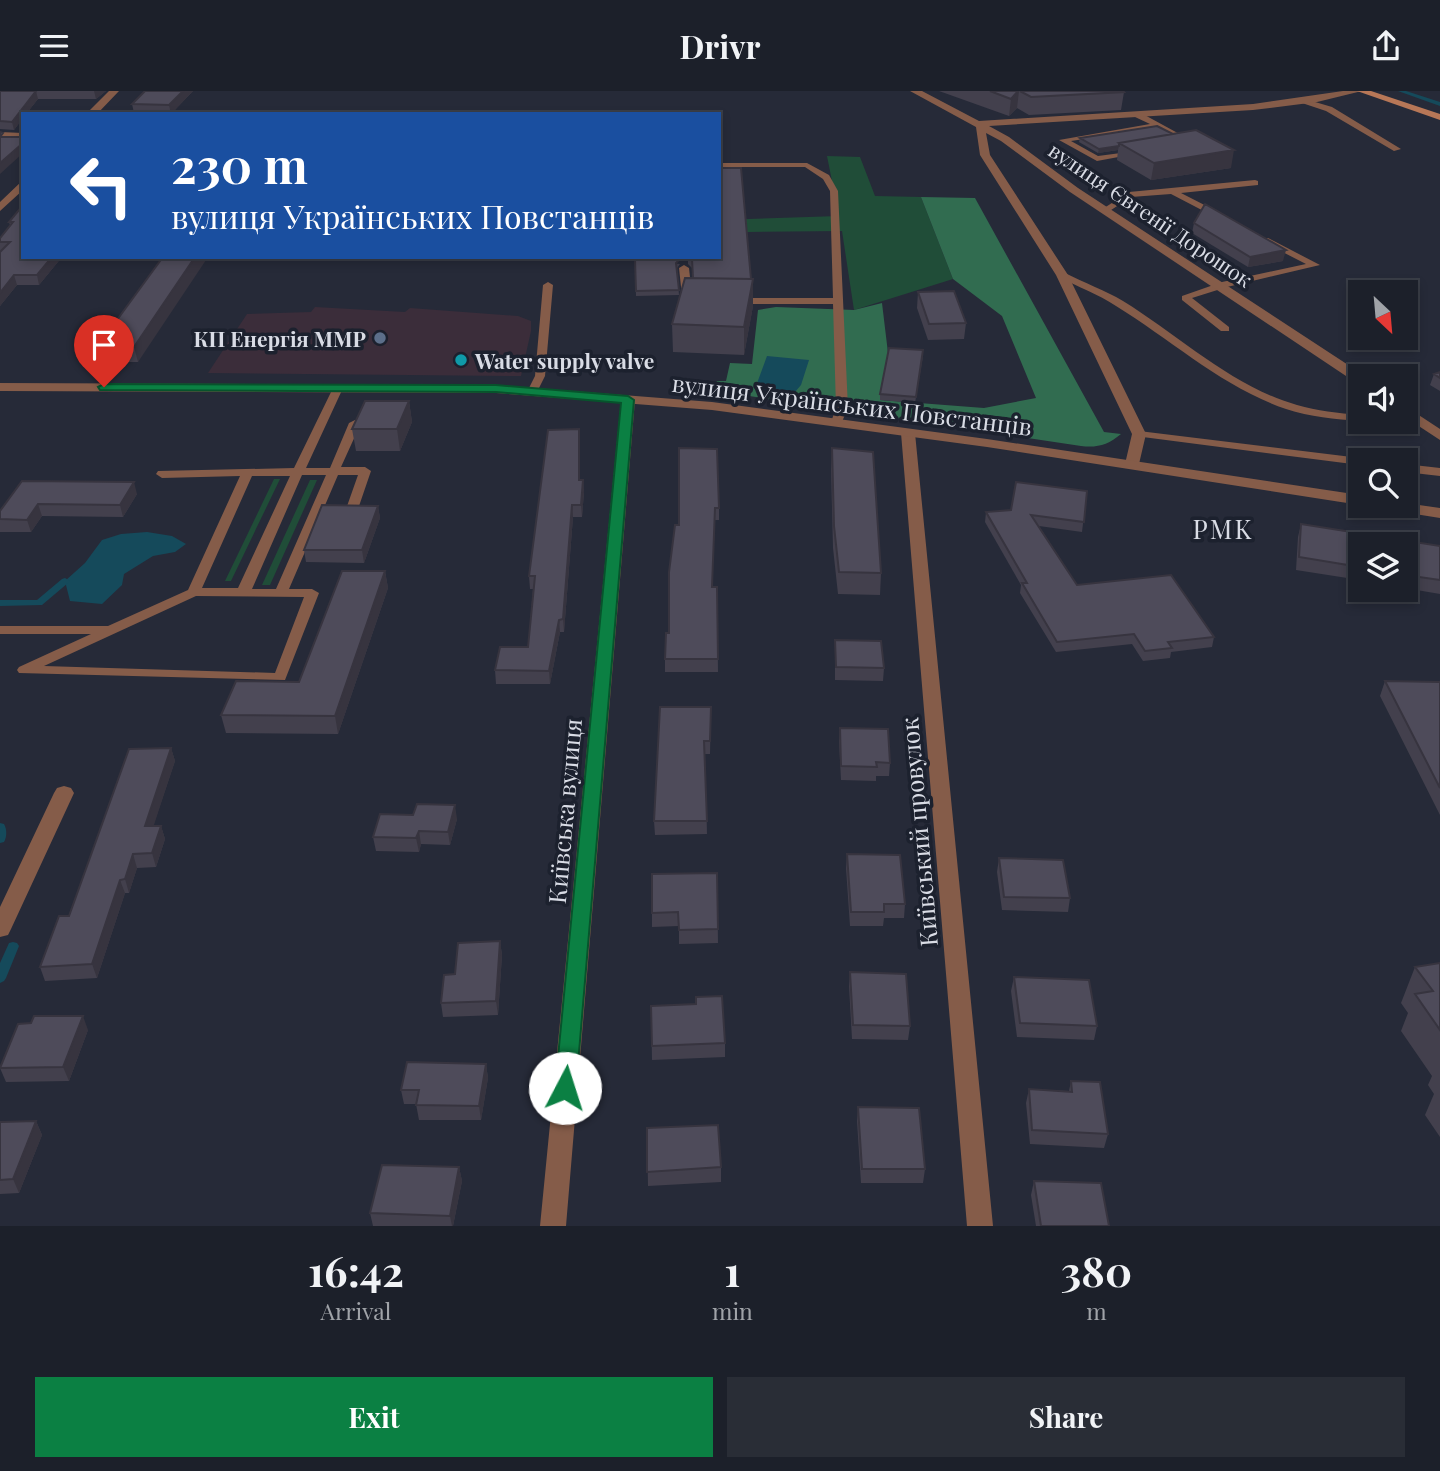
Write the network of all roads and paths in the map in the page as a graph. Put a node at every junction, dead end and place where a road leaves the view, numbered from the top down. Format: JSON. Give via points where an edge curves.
{"nodes":[{"id":1,"x":114,"y":91,"type":"edge"},
{"id":2,"x":915,"y":91,"type":"edge"},
{"id":3,"x":1357,"y":91,"type":"edge"},
{"id":4,"x":1363,"y":91,"type":"edge"},
{"id":5,"x":1305,"y":101,"type":"junction"},
{"id":6,"x":93,"y":112,"type":"edge"},
{"id":7,"x":1138,"y":115,"type":"junction"},
{"id":8,"x":1440,"y":117,"type":"edge"},
{"id":9,"x":979,"y":124,"type":"junction"},
{"id":10,"x":1158,"y":125,"type":"junction"},
{"id":11,"x":1112,"y":132,"type":"junction"},
{"id":12,"x":0,"y":135,"type":"edge"},
{"id":13,"x":21,"y":136,"type":"edge"},
{"id":14,"x":1124,"y":139,"type":"edge"},
{"id":15,"x":1135,"y":145,"type":"edge"},
{"id":16,"x":1182,"y":146,"type":"edge"},
{"id":17,"x":1397,"y":149,"type":"dead end"},
{"id":18,"x":721,"y":165,"type":"edge"},
{"id":19,"x":1255,"y":183,"type":"dead end"},
{"id":20,"x":21,"y":185,"type":"edge"},
{"id":21,"x":1174,"y":192,"type":"junction"},
{"id":22,"x":0,"y":208,"type":"edge"},
{"id":23,"x":1105,"y":210,"type":"junction"},
{"id":24,"x":1233,"y":223,"type":"edge"},
{"id":25,"x":1256,"y":235,"type":"edge"},
{"id":26,"x":684,"y":268,"type":"dead end"},
{"id":27,"x":1062,"y":275,"type":"junction"},
{"id":28,"x":548,"y":285,"type":"dead end"},
{"id":29,"x":1221,"y":286,"type":"junction"},
{"id":30,"x":701,"y":300,"type":"edge"},
{"id":31,"x":729,"y":300,"type":"edge"},
{"id":32,"x":839,"y":301,"type":"junction"},
{"id":33,"x":1225,"y":329,"type":"dead end"},
{"id":34,"x":1348,"y":371,"type":"edge"},
{"id":35,"x":0,"y":387,"type":"edge"},
{"id":36,"x":338,"y":388,"type":"junction"},
{"id":37,"x":533,"y":391,"type":"junction"},
{"id":38,"x":628,"y":400,"type":"junction"},
{"id":39,"x":1348,"y":418,"type":"edge"},
{"id":40,"x":1418,"y":420,"type":"edge"},
{"id":41,"x":837,"y":422,"type":"junction"},
{"id":42,"x":355,"y":423,"type":"edge"},
{"id":43,"x":908,"y":432,"type":"junction"},
{"id":44,"x":1139,"y":434,"type":"junction"},
{"id":45,"x":1440,"y":436,"type":"edge"},
{"id":46,"x":1348,"y":460,"type":"edge"},
{"id":47,"x":1132,"y":464,"type":"junction"},
{"id":48,"x":1418,"y":469,"type":"edge"},
{"id":49,"x":334,"y":471,"type":"junction"},
{"id":50,"x":248,"y":472,"type":"junction"},
{"id":51,"x":298,"y":472,"type":"junction"},
{"id":52,"x":1440,"y":472,"type":"edge"},
{"id":53,"x":162,"y":474,"type":"dead end"},
{"id":54,"x":1348,"y":498,"type":"edge"},
{"id":55,"x":352,"y":509,"type":"edge"},
{"id":56,"x":1418,"y":510,"type":"edge"},
{"id":57,"x":1440,"y":513,"type":"edge"},
{"id":58,"x":194,"y":592,"type":"junction"},
{"id":59,"x":243,"y":593,"type":"junction"},
{"id":60,"x":281,"y":593,"type":"junction"},
{"id":61,"x":0,"y":630,"type":"edge"},
{"id":62,"x":111,"y":630,"type":"junction"},
{"id":63,"x":64,"y":793,"type":"dead end"},
{"id":64,"x":0,"y":929,"type":"edge"},
{"id":65,"x":553,"y":1226,"type":"edge"},
{"id":66,"x":980,"y":1226,"type":"edge"}],
"edges":[{"from":1,"to":6,"type":"street"},
{"from":2,"to":9,"type":"street","name":"вулиця Євгенії Дорошок"},
{"from":3,"to":5,"type":"street"},
{"from":4,"to":8,"type":"main road"},
{"from":5,"to":7,"type":"street"},
{"from":5,"to":17,"type":"lane","via":[[1329,109]]},
{"from":7,"to":9,"type":"street"},
{"from":7,"to":10,"type":"lane"},
{"from":9,"to":23,"type":"street","name":"вулиця Євгенії Дорошок"},
{"from":9,"to":27,"type":"street","via":[[985,155]]},
{"from":10,"to":11,"type":"lane"},
{"from":10,"to":16,"type":"lane","via":[[1194,144]]},
{"from":11,"to":14,"type":"lane"},
{"from":11,"to":15,"type":"lane","via":[[1063,140],[1097,159],[1147,151]]},
{"from":12,"to":13,"type":"street"},
{"from":18,"to":32,"type":"lane","via":[[807,165],[826,177],[834,191]]},
{"from":19,"to":21,"type":"lane"},
{"from":20,"to":22,"type":"street"},
{"from":21,"to":23,"type":"lane","via":[[1129,195]]},
{"from":21,"to":24,"type":"lane"},
{"from":23,"to":29,"type":"street","name":"вулиця Євгенії Дорошок"},
{"from":25,"to":29,"type":"lane","via":[[1315,265]]},
{"from":26,"to":30,"type":"lane","via":[[688,300]]},
{"from":27,"to":39,"type":"lane","via":[[1121,304],[1261,397],[1282,406]]},
{"from":27,"to":44,"type":"street"},
{"from":28,"to":37,"type":"lane","via":[[540,376]]},
{"from":29,"to":33,"type":"lane","via":[[1185,298]]},
{"from":29,"to":34,"type":"street","name":"вулиця Євгенії Дорошок"},
{"from":31,"to":32,"type":"lane"},
{"from":32,"to":41,"type":"lane","via":[[842,408]]},
{"from":35,"to":36,"type":"street","name":"вулиця Українських Повстанців"},
{"from":36,"to":37,"type":"street","name":"вулиця Українських Повстанців"},
{"from":36,"to":51,"type":"lane"},
{"from":37,"to":38,"type":"street","name":"вулиця Українських Повстанців"},
{"from":38,"to":41,"type":"street","name":"вулиця Українських Повстанців"},
{"from":38,"to":65,"type":"street","name":"Київська вулиця"},
{"from":40,"to":45,"type":"street"},
{"from":41,"to":43,"type":"street","name":"вулиця Українських Повстанців"},
{"from":42,"to":49,"type":"lane"},
{"from":43,"to":47,"type":"street","name":"вулиця Українських Повстанців"},
{"from":43,"to":66,"type":"street","name":"Київський провулок"},
{"from":44,"to":46,"type":"lane"},
{"from":44,"to":47,"type":"street"},
{"from":47,"to":54,"type":"street","name":"вулиця Українських Повстанців"},
{"from":48,"to":52,"type":"lane"},
{"from":49,"to":51,"type":"lane"},
{"from":49,"to":55,"type":"lane","via":[[365,471]]},
{"from":49,"to":60,"type":"lane"},
{"from":50,"to":51,"type":"lane"},
{"from":50,"to":53,"type":"lane"},
{"from":50,"to":58,"type":"lane"},
{"from":51,"to":59,"type":"lane"},
{"from":56,"to":57,"type":"street"},
{"from":58,"to":59,"type":"lane"},
{"from":58,"to":62,"type":"lane"},
{"from":59,"to":60,"type":"lane"},
{"from":60,"to":62,"type":"lane","via":[[312,593],[280,677],[24,670]]},
{"from":61,"to":62,"type":"lane"},
{"from":63,"to":64,"type":"street"}]}
